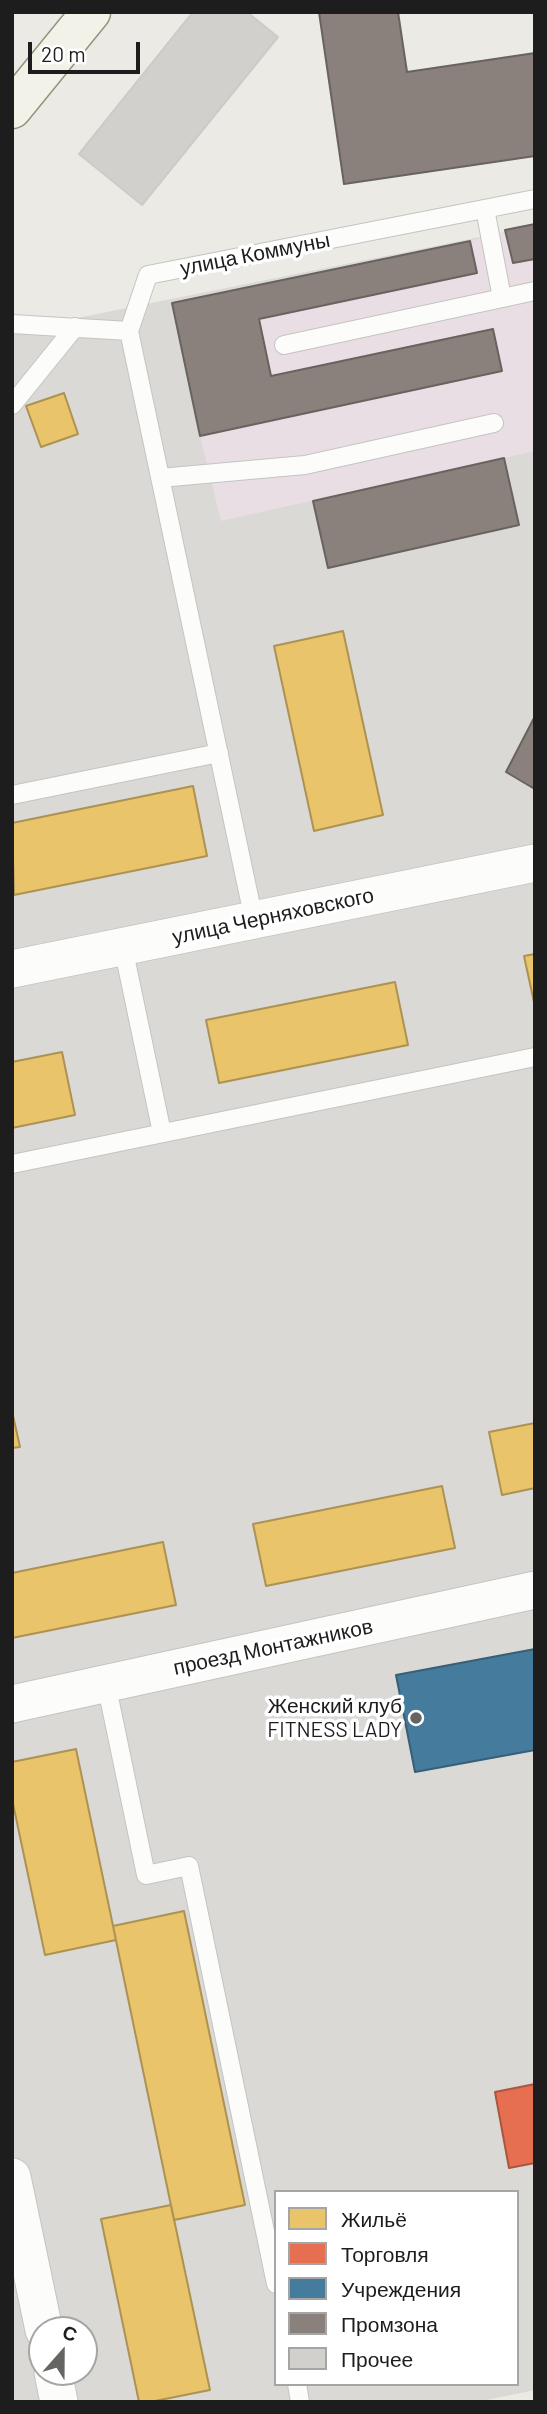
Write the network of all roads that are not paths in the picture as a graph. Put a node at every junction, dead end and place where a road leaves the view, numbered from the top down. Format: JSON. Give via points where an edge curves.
{"nodes":[{"id":1,"x":91,"y":12,"type":"edge"},
{"id":2,"x":12,"y":110,"type":"edge"},
{"id":3,"x":535,"y":200,"type":"edge"},
{"id":4,"x":485,"y":209,"type":"junction"},
{"id":5,"x":535,"y":291,"type":"edge"},
{"id":6,"x":502,"y":298,"type":"junction"},
{"id":7,"x":12,"y":324,"type":"edge"},
{"id":8,"x":75,"y":327,"type":"junction"},
{"id":9,"x":129,"y":331,"type":"junction"},
{"id":10,"x":284,"y":345,"type":"dead end"},
{"id":11,"x":12,"y":405,"type":"edge"},
{"id":12,"x":494,"y":423,"type":"dead end"},
{"id":13,"x":160,"y":478,"type":"junction"},
{"id":14,"x":219,"y":753,"type":"junction"},
{"id":15,"x":12,"y":795,"type":"edge"},
{"id":16,"x":535,"y":863,"type":"edge"},
{"id":17,"x":254,"y":920,"type":"junction"},
{"id":18,"x":123,"y":947,"type":"junction"},
{"id":19,"x":12,"y":969,"type":"edge"},
{"id":20,"x":535,"y":1057,"type":"edge"},
{"id":21,"x":162,"y":1133,"type":"junction"},
{"id":22,"x":12,"y":1164,"type":"edge"},
{"id":23,"x":535,"y":1590,"type":"edge"},
{"id":24,"x":106,"y":1683,"type":"junction"},
{"id":25,"x":12,"y":1704,"type":"edge"},
{"id":26,"x":12,"y":2178,"type":"edge"},
{"id":27,"x":274,"y":2274,"type":"edge"},
{"id":28,"x":41,"y":2316,"type":"edge"}],
"edges":[{"from":1,"to":2,"type":"street"},
{"from":3,"to":4,"type":"lane","name":"улица Коммуны"},
{"from":4,"to":6,"type":"lane"},
{"from":4,"to":9,"type":"lane","name":"улица Коммуны","via":[[148,275]]},
{"from":5,"to":6,"type":"lane"},
{"from":6,"to":10,"type":"lane"},
{"from":7,"to":8,"type":"lane"},
{"from":8,"to":9,"type":"lane"},
{"from":8,"to":11,"type":"lane"},
{"from":9,"to":13,"type":"lane"},
{"from":12,"to":13,"type":"lane","via":[[305,466]]},
{"from":13,"to":14,"type":"lane"},
{"from":14,"to":15,"type":"lane"},
{"from":14,"to":17,"type":"lane"},
{"from":16,"to":17,"type":"street","name":"улица Черняховского"},
{"from":17,"to":18,"type":"street","name":"улица Черняховского"},
{"from":18,"to":19,"type":"street","name":"улица Черняховского"},
{"from":18,"to":21,"type":"lane"},
{"from":20,"to":21,"type":"lane"},
{"from":21,"to":22,"type":"lane"},
{"from":23,"to":24,"type":"street","name":"проезд Монтажников"},
{"from":24,"to":25,"type":"street","name":"проезд Монтажников"},
{"from":24,"to":27,"type":"lane","via":[[146,1875],[189,1866]]},
{"from":26,"to":28,"type":"street"}]}
